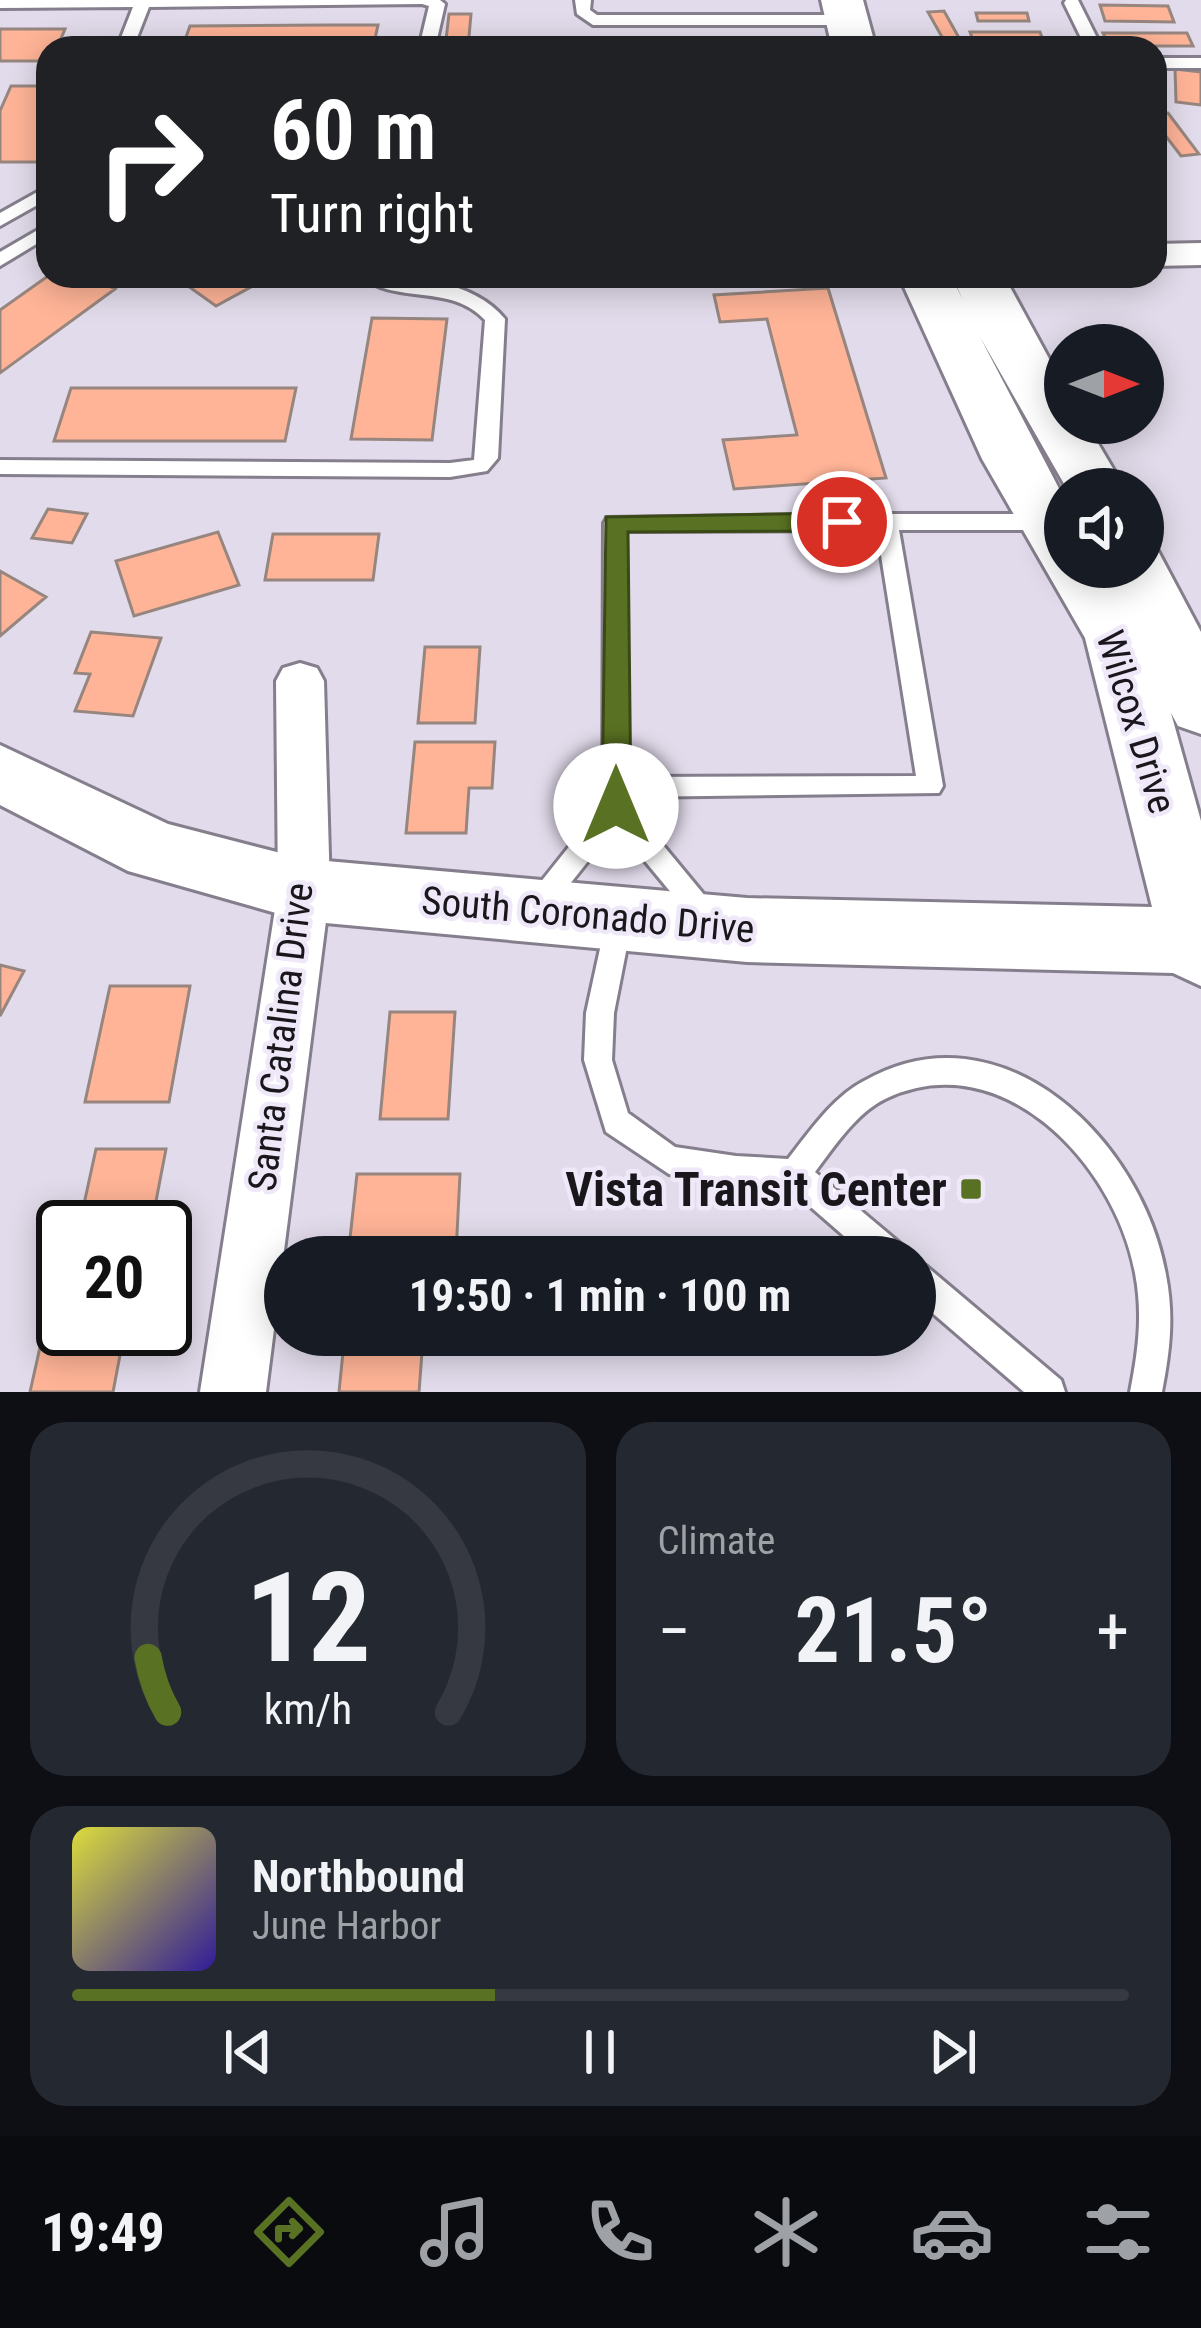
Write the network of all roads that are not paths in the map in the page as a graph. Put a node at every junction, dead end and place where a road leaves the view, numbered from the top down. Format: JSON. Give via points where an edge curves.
{"nodes":[{"id":1,"x":422,"y":0,"type":"edge"},
{"id":2,"x":583,"y":0,"type":"edge"},
{"id":3,"x":755,"y":0,"type":"edge"},
{"id":4,"x":1069,"y":1,"type":"edge"},
{"id":5,"x":0,"y":3,"type":"edge"},
{"id":6,"x":142,"y":4,"type":"junction"},
{"id":7,"x":758,"y":20,"type":"junction"},
{"id":8,"x":848,"y":23,"type":"edge"},
{"id":9,"x":130,"y":36,"type":"edge"},
{"id":10,"x":429,"y":36,"type":"edge"},
{"id":11,"x":1088,"y":36,"type":"edge"},
{"id":12,"x":1167,"y":63,"type":"edge"},
{"id":13,"x":1201,"y":63,"type":"edge"},
{"id":14,"x":36,"y":198,"type":"edge"},
{"id":15,"x":0,"y":221,"type":"edge"},
{"id":16,"x":36,"y":237,"type":"edge"},
{"id":17,"x":1167,"y":254,"type":"edge"},
{"id":18,"x":1201,"y":254,"type":"edge"},
{"id":19,"x":0,"y":260,"type":"edge"},
{"id":20,"x":447,"y":288,"type":"edge"},
{"id":21,"x":931,"y":288,"type":"edge"},
{"id":22,"x":983,"y":288,"type":"edge"},
{"id":23,"x":0,"y":467,"type":"edge"},
{"id":24,"x":1084,"y":468,"type":"edge"},
{"id":25,"x":1044,"y":514,"type":"edge"},
{"id":26,"x":887,"y":522,"type":"junction"},
{"id":27,"x":1044,"y":543,"type":"edge"},
{"id":28,"x":1088,"y":588,"type":"edge"},
{"id":29,"x":1147,"y":588,"type":"edge"},
{"id":30,"x":300,"y":681,"type":"dead end"},
{"id":31,"x":1201,"y":708,"type":"edge"},
{"id":32,"x":4,"y":784,"type":"edge"},
{"id":33,"x":616,"y":797,"type":"junction"},
{"id":34,"x":304,"y":890,"type":"junction"},
{"id":35,"x":533,"y":911,"type":"junction"},
{"id":36,"x":620,"y":919,"type":"junction"},
{"id":37,"x":716,"y":927,"type":"junction"},
{"id":38,"x":1200,"y":945,"type":"edge"},
{"id":39,"x":795,"y":1174,"type":"junction"},
{"id":40,"x":867,"y":1236,"type":"edge"},
{"id":41,"x":936,"y":1294,"type":"edge"},
{"id":42,"x":233,"y":1392,"type":"edge"},
{"id":43,"x":1049,"y":1392,"type":"edge"},
{"id":44,"x":1146,"y":1392,"type":"edge"}],
"edges":[{"from":1,"to":6,"type":"lane"},
{"from":1,"to":10,"type":"lane","via":[[436,4]]},
{"from":2,"to":7,"type":"lane","via":[[593,20]]},
{"from":3,"to":7,"type":"lane"},
{"from":4,"to":11,"type":"lane"},
{"from":5,"to":6,"type":"lane"},
{"from":6,"to":9,"type":"lane"},
{"from":7,"to":8,"type":"lane"},
{"from":12,"to":13,"type":"lane"},
{"from":14,"to":15,"type":"lane"},
{"from":16,"to":19,"type":"lane"},
{"from":17,"to":18,"type":"street"},
{"from":20,"to":23,"type":"lane","via":[[484,304],[495,319],[488,458],[480,466]]},
{"from":21,"to":25,"type":"street","name":"Wilcox Drive"},
{"from":22,"to":24,"type":"street"},
{"from":26,"to":27,"type":"lane"},
{"from":26,"to":33,"type":"lane","via":[[615,523]]},
{"from":26,"to":33,"type":"lane","via":[[930,786]]},
{"from":28,"to":38,"type":"street","name":"Wilcox Drive","via":[[1117,637]]},
{"from":29,"to":31,"type":"street","name":"Wilcox Drive"},
{"from":30,"to":34,"type":"street","name":"Santa Catalina Drive"},
{"from":32,"to":34,"type":"street","name":"South Coronado Drive","via":[[152,850]]},
{"from":33,"to":35,"type":"lane"},
{"from":33,"to":37,"type":"lane"},
{"from":34,"to":35,"type":"street","name":"South Coronado Drive"},
{"from":34,"to":42,"type":"street","name":"Santa Catalina Drive"},
{"from":35,"to":36,"type":"street","name":"South Coronado Drive"},
{"from":36,"to":37,"type":"street","name":"South Coronado Drive"},
{"from":36,"to":39,"type":"lane","via":[[599,1012],[598,1060],[616,1123],[670,1160]]},
{"from":37,"to":38,"type":"street","name":"South Coronado Drive"},
{"from":39,"to":40,"type":"lane"},
{"from":39,"to":44,"type":"lane","via":[[848,1108],[903,1076],[976,1069],[1057,1098],[1129,1168],[1158,1214],[1179,1278],[1177,1330]]},
{"from":41,"to":43,"type":"lane"}]}
